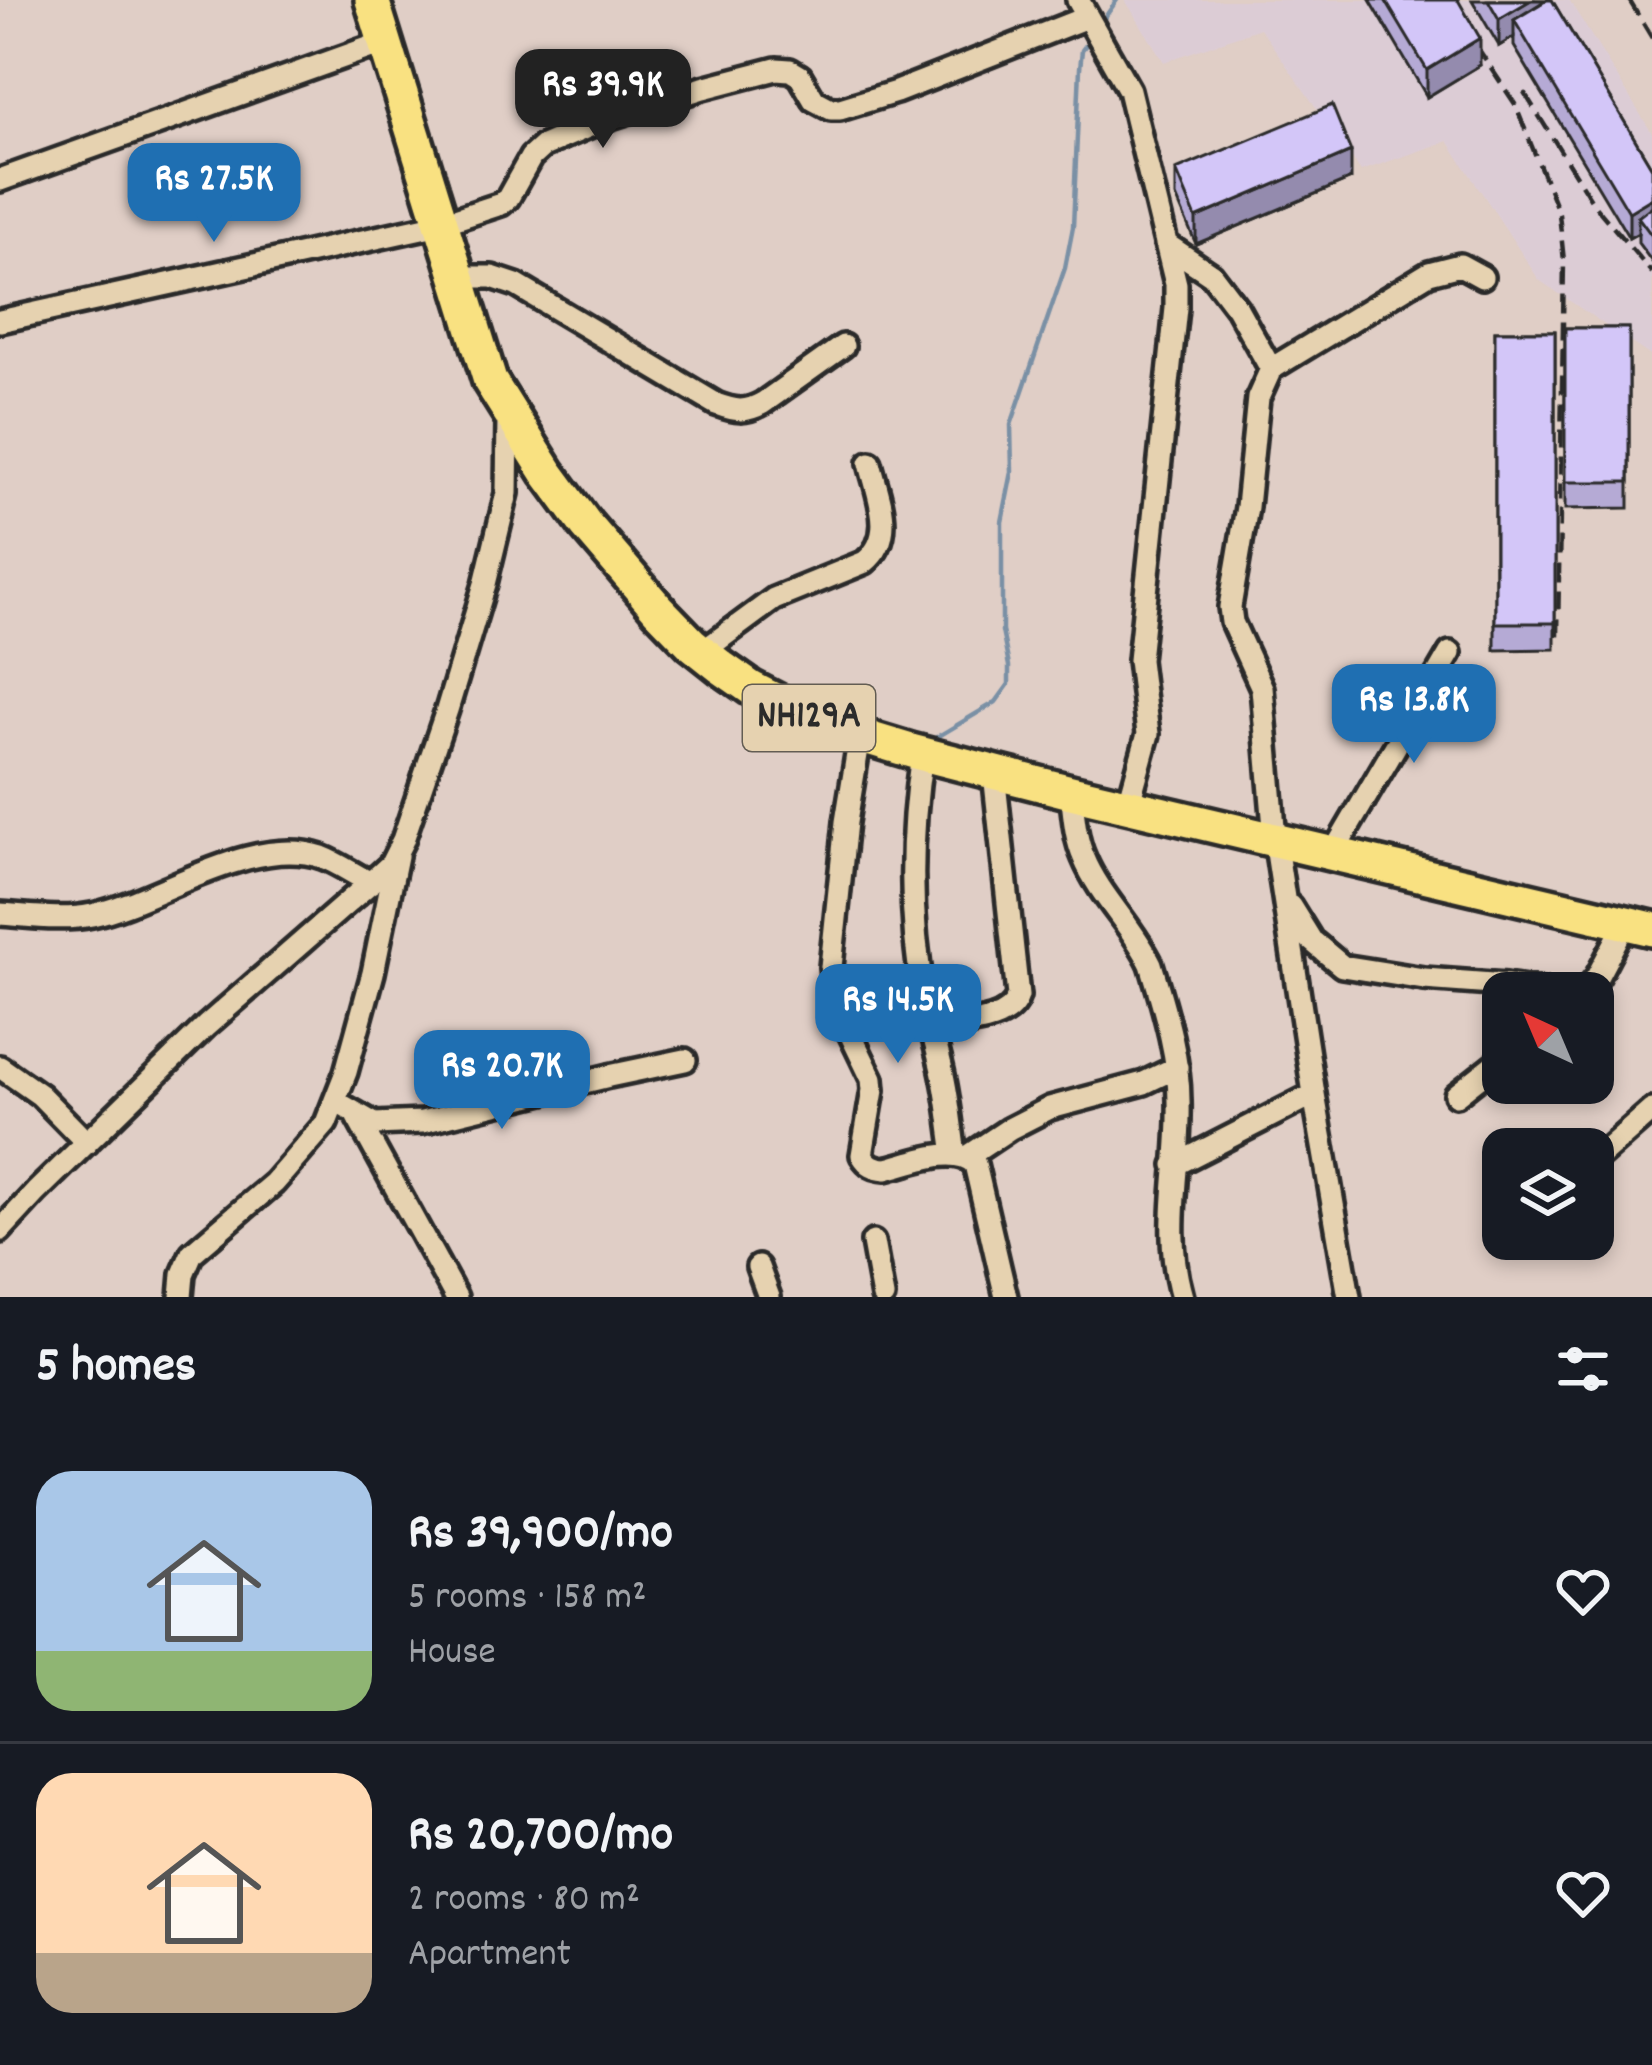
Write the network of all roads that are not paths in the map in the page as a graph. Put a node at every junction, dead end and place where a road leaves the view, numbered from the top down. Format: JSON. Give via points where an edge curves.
{"nodes":[{"id":1,"x":372,"y":0,"type":"edge"},
{"id":2,"x":1082,"y":9,"type":"edge"},
{"id":3,"x":385,"y":42,"type":"junction"},
{"id":4,"x":0,"y":180,"type":"edge"},
{"id":5,"x":440,"y":224,"type":"junction"},
{"id":6,"x":1166,"y":244,"type":"junction"},
{"id":7,"x":457,"y":277,"type":"junction"},
{"id":8,"x":1482,"y":277,"type":"dead end"},
{"id":9,"x":0,"y":321,"type":"edge"},
{"id":10,"x":843,"y":346,"type":"dead end"},
{"id":11,"x":1271,"y":369,"type":"junction"},
{"id":12,"x":508,"y":413,"type":"junction"},
{"id":13,"x":870,"y":463,"type":"dead end"},
{"id":14,"x":702,"y":652,"type":"junction"},
{"id":15,"x":1450,"y":653,"type":"dead end"},
{"id":16,"x":860,"y":736,"type":"junction"},
{"id":17,"x":922,"y":754,"type":"junction"},
{"id":18,"x":994,"y":773,"type":"junction"},
{"id":19,"x":1071,"y":793,"type":"junction"},
{"id":20,"x":1128,"y":806,"type":"junction"},
{"id":21,"x":1275,"y":839,"type":"junction"},
{"id":22,"x":1333,"y":853,"type":"junction"},
{"id":23,"x":398,"y":854,"type":"junction"},
{"id":24,"x":370,"y":883,"type":"junction"},
{"id":25,"x":1283,"y":895,"type":"junction"},
{"id":26,"x":0,"y":914,"type":"edge"},
{"id":27,"x":1643,"y":921,"type":"edge"},
{"id":28,"x":1601,"y":972,"type":"edge"},
{"id":29,"x":1482,"y":983,"type":"edge"},
{"id":30,"x":932,"y":1028,"type":"junction"},
{"id":31,"x":685,"y":1060,"type":"dead end"},
{"id":32,"x":0,"y":1067,"type":"edge"},
{"id":33,"x":1177,"y":1067,"type":"junction"},
{"id":34,"x":1482,"y":1075,"type":"edge"},
{"id":35,"x":1314,"y":1094,"type":"junction"},
{"id":36,"x":1456,"y":1095,"type":"dead end"},
{"id":37,"x":334,"y":1101,"type":"junction"},
{"id":38,"x":1652,"y":1110,"type":"edge"},
{"id":39,"x":357,"y":1116,"type":"junction"},
{"id":40,"x":87,"y":1143,"type":"junction"},
{"id":41,"x":1614,"y":1143,"type":"edge"},
{"id":42,"x":961,"y":1156,"type":"junction"},
{"id":43,"x":1175,"y":1165,"type":"junction"},
{"id":44,"x":0,"y":1231,"type":"edge"},
{"id":45,"x":873,"y":1242,"type":"dead end"},
{"id":46,"x":758,"y":1268,"type":"dead end"},
{"id":47,"x":181,"y":1297,"type":"edge"},
{"id":48,"x":456,"y":1297,"type":"edge"},
{"id":49,"x":770,"y":1297,"type":"edge"},
{"id":50,"x":883,"y":1297,"type":"edge"},
{"id":51,"x":1006,"y":1297,"type":"edge"},
{"id":52,"x":1182,"y":1297,"type":"edge"},
{"id":53,"x":1349,"y":1297,"type":"edge"}],
"edges":[{"from":1,"to":3,"type":"highway","number":"NH129A"},
{"from":2,"to":5,"type":"street","via":[[840,109],[814,100],[800,76],[776,69],[608,118],[543,146],[508,198]]},
{"from":2,"to":6,"type":"street","via":[[1129,90]]},
{"from":3,"to":4,"type":"street"},
{"from":3,"to":5,"type":"highway","number":"NH129A"},
{"from":5,"to":7,"type":"highway","number":"NH129A"},
{"from":5,"to":9,"type":"street"},
{"from":6,"to":11,"type":"street","via":[[1212,275]]},
{"from":6,"to":20,"type":"street","via":[[1176,308],[1139,660],[1148,734]]},
{"from":7,"to":10,"type":"street","via":[[516,285],[734,411],[763,403]]},
{"from":7,"to":12,"type":"highway","number":"NH129A"},
{"from":8,"to":11,"type":"street","via":[[1460,265],[1429,272]]},
{"from":11,"to":21,"type":"street","via":[[1258,398],[1230,607],[1262,688]]},
{"from":12,"to":14,"type":"highway","number":"NH129A","via":[[586,525]]},
{"from":12,"to":23,"type":"street","via":[[507,493]]},
{"from":13,"to":14,"type":"street","via":[[884,530],[875,554],[774,599]]},
{"from":14,"to":16,"type":"highway","number":"NH129A","via":[[782,705]]},
{"from":15,"to":22,"type":"street"},
{"from":16,"to":17,"type":"highway","number":"NH129A"},
{"from":16,"to":42,"type":"street","via":[[831,967],[835,1002],[872,1079],[862,1155],[875,1168]]},
{"from":17,"to":18,"type":"highway","number":"NH129A"},
{"from":17,"to":30,"type":"street","via":[[911,854]]},
{"from":18,"to":19,"type":"highway","number":"NH129A"},
{"from":18,"to":30,"type":"street","via":[[1018,996],[1005,1016]]},
{"from":19,"to":20,"type":"highway","number":"NH129A"},
{"from":19,"to":33,"type":"street","via":[[1090,872],[1144,948]]},
{"from":20,"to":21,"type":"highway","number":"NH129A"},
{"from":21,"to":22,"type":"highway","number":"NH129A"},
{"from":21,"to":25,"type":"street"},
{"from":22,"to":27,"type":"highway","number":"NH129A"},
{"from":23,"to":24,"type":"street"},
{"from":23,"to":37,"type":"street"},
{"from":24,"to":26,"type":"street","via":[[323,858],[274,854],[97,914]]},
{"from":24,"to":40,"type":"street"},
{"from":25,"to":29,"type":"street","via":[[1319,950],[1342,966]]},
{"from":25,"to":35,"type":"street"},
{"from":27,"to":28,"type":"street"},
{"from":30,"to":42,"type":"street"},
{"from":31,"to":39,"type":"street","via":[[422,1122],[375,1124]]},
{"from":32,"to":40,"type":"street"},
{"from":33,"to":42,"type":"street","via":[[1050,1108]]},
{"from":33,"to":43,"type":"street"},
{"from":34,"to":36,"type":"street"},
{"from":35,"to":43,"type":"street"},
{"from":35,"to":53,"type":"street"},
{"from":37,"to":39,"type":"street"},
{"from":37,"to":47,"type":"street","via":[[326,1123],[274,1183],[192,1253]]},
{"from":38,"to":41,"type":"street"},
{"from":39,"to":48,"type":"street"},
{"from":40,"to":44,"type":"street"},
{"from":42,"to":51,"type":"street","via":[[979,1174]]},
{"from":43,"to":52,"type":"street","via":[[1172,1244]]},
{"from":45,"to":50,"type":"street"},
{"from":46,"to":49,"type":"street"}]}
